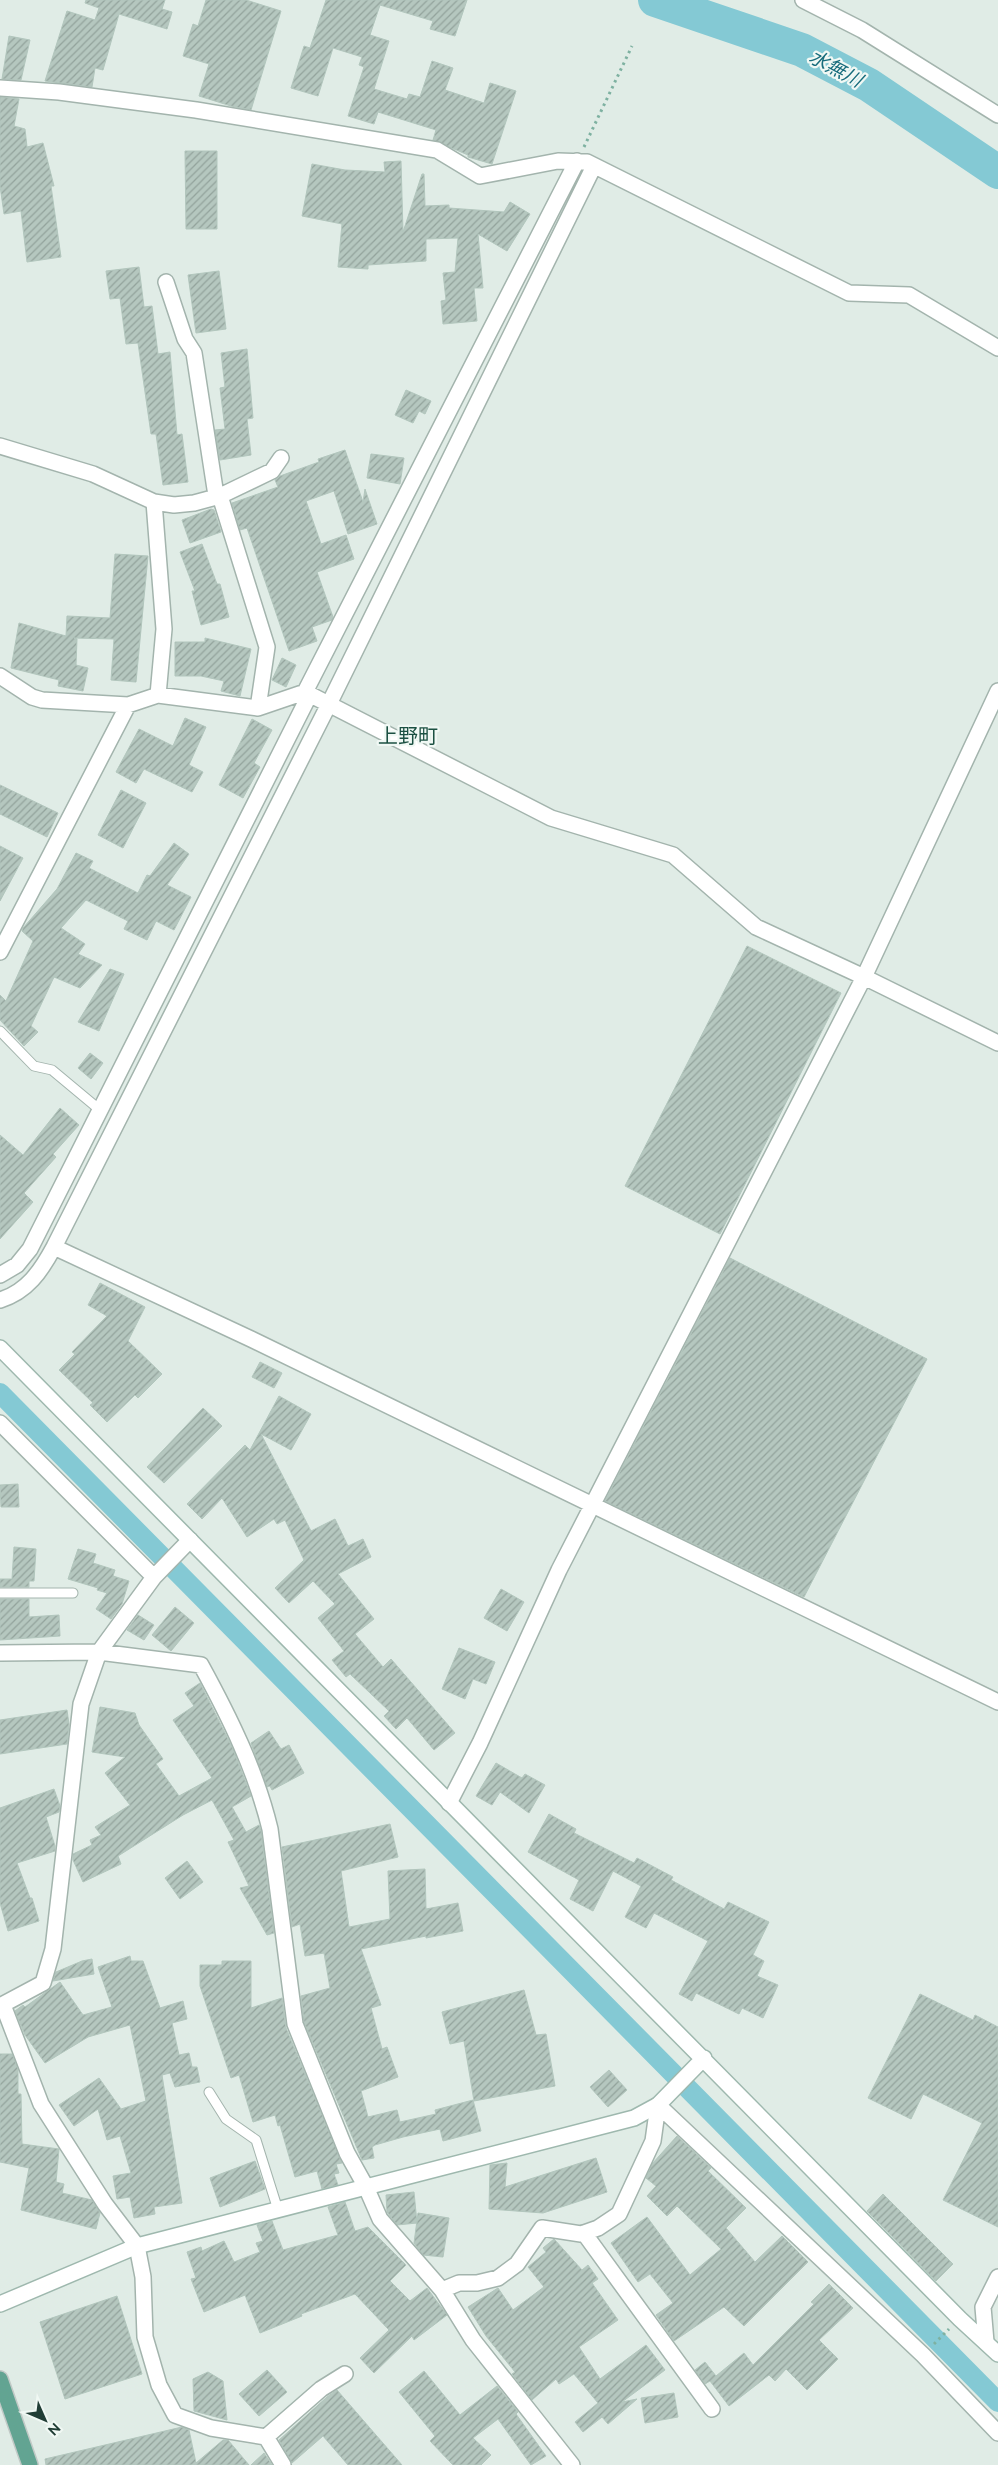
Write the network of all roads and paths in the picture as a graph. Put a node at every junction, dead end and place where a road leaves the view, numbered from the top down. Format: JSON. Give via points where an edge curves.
{"nodes":[{"id":1,"x":803,"y":0,"type":"edge"},
{"id":2,"x":632,"y":46,"type":"dead end"},
{"id":3,"x":0,"y":88,"type":"edge"},
{"id":4,"x":998,"y":115,"type":"edge"},
{"id":5,"x":577,"y":162,"type":"junction"},
{"id":6,"x":594,"y":166,"type":"junction"},
{"id":7,"x":166,"y":282,"type":"dead end"},
{"id":8,"x":998,"y":348,"type":"edge"},
{"id":9,"x":0,"y":446,"type":"edge"},
{"id":10,"x":281,"y":458,"type":"dead end"},
{"id":11,"x":220,"y":496,"type":"junction"},
{"id":12,"x":154,"y":502,"type":"junction"},
{"id":13,"x":0,"y":676,"type":"edge"},
{"id":14,"x":998,"y":692,"type":"edge"},
{"id":15,"x":308,"y":693,"type":"junction"},
{"id":16,"x":158,"y":695,"type":"junction"},
{"id":17,"x":329,"y":704,"type":"junction"},
{"id":18,"x":128,"y":705,"type":"junction"},
{"id":19,"x":258,"y":708,"type":"junction"},
{"id":20,"x":0,"y":952,"type":"edge"},
{"id":21,"x":864,"y":977,"type":"junction"},
{"id":22,"x":0,"y":1031,"type":"edge"},
{"id":23,"x":998,"y":1043,"type":"edge"},
{"id":24,"x":128,"y":1054,"type":"junction"},
{"id":25,"x":148,"y":1062,"type":"junction"},
{"id":26,"x":100,"y":1110,"type":"junction"},
{"id":27,"x":119,"y":1119,"type":"junction"},
{"id":28,"x":54,"y":1247,"type":"junction"},
{"id":29,"x":0,"y":1275,"type":"edge"},
{"id":30,"x":0,"y":1300,"type":"edge"},
{"id":31,"x":0,"y":1348,"type":"edge"},
{"id":32,"x":0,"y":1423,"type":"edge"},
{"id":33,"x":593,"y":1506,"type":"junction"},
{"id":34,"x":189,"y":1541,"type":"junction"},
{"id":35,"x":154,"y":1576,"type":"junction"},
{"id":36,"x":73,"y":1593,"type":"dead end"},
{"id":37,"x":0,"y":1594,"type":"edge"},
{"id":38,"x":99,"y":1652,"type":"junction"},
{"id":39,"x":0,"y":1653,"type":"edge"},
{"id":40,"x":998,"y":1702,"type":"edge"},
{"id":41,"x":449,"y":1803,"type":"junction"},
{"id":42,"x":2,"y":2005,"type":"edge"},
{"id":43,"x":704,"y":2058,"type":"junction"},
{"id":44,"x":208,"y":2092,"type":"dead end"},
{"id":45,"x":658,"y":2105,"type":"junction"},
{"id":46,"x":366,"y":2187,"type":"junction"},
{"id":47,"x":278,"y":2210,"type":"junction"},
{"id":48,"x":584,"y":2233,"type":"junction"},
{"id":49,"x":138,"y":2246,"type":"junction"},
{"id":50,"x":998,"y":2277,"type":"edge"},
{"id":51,"x":442,"y":2290,"type":"junction"},
{"id":52,"x":0,"y":2304,"type":"edge"},
{"id":53,"x":952,"y":2327,"type":"dead end"},
{"id":54,"x":992,"y":2341,"type":"edge"},
{"id":55,"x":931,"y":2348,"type":"dead end"},
{"id":56,"x":998,"y":2354,"type":"edge"},
{"id":57,"x":345,"y":2374,"type":"dead end"},
{"id":58,"x":0,"y":2379,"type":"edge"},
{"id":59,"x":712,"y":2409,"type":"dead end"},
{"id":60,"x":998,"y":2433,"type":"edge"},
{"id":61,"x":266,"y":2437,"type":"junction"},
{"id":62,"x":30,"y":2465,"type":"edge"},
{"id":63,"x":283,"y":2465,"type":"edge"},
{"id":64,"x":572,"y":2465,"type":"edge"}],
"edges":[{"from":1,"to":4,"type":"street","via":[[862,30]]},
{"from":2,"to":5,"type":"path"},
{"from":3,"to":5,"type":"street","via":[[59,92],[196,110],[437,150],[480,176],[558,161]]},
{"from":5,"to":6,"type":"street"},
{"from":5,"to":15,"type":"street"},
{"from":6,"to":8,"type":"street","via":[[849,293],[909,295]]},
{"from":6,"to":17,"type":"street"},
{"from":7,"to":11,"type":"street","via":[[185,340],[194,353],[215,489]]},
{"from":9,"to":12,"type":"street","via":[[93,474]]},
{"from":10,"to":11,"type":"street","via":[[272,472]]},
{"from":11,"to":12,"type":"street","via":[[174,505]]},
{"from":11,"to":19,"type":"street","via":[[267,648]]},
{"from":12,"to":16,"type":"street","via":[[164,629]]},
{"from":13,"to":18,"type":"street","via":[[42,700]]},
{"from":14,"to":21,"type":"street"},
{"from":15,"to":17,"type":"street"},
{"from":15,"to":19,"type":"street"},
{"from":15,"to":24,"type":"street"},
{"from":16,"to":18,"type":"street"},
{"from":16,"to":19,"type":"street"},
{"from":17,"to":21,"type":"street","via":[[552,818],[673,855],[756,927]]},
{"from":17,"to":25,"type":"street"},
{"from":18,"to":20,"type":"street"},
{"from":21,"to":23,"type":"street"},
{"from":21,"to":33,"type":"street"},
{"from":22,"to":26,"type":"lane","via":[[34,1066],[52,1070]]},
{"from":24,"to":25,"type":"street"},
{"from":24,"to":26,"type":"street"},
{"from":25,"to":27,"type":"street"},
{"from":26,"to":27,"type":"street"},
{"from":26,"to":29,"type":"street","via":[[30,1249],[17,1265]]},
{"from":27,"to":28,"type":"street"},
{"from":28,"to":30,"type":"street","via":[[41,1271],[15,1296]]},
{"from":28,"to":33,"type":"street"},
{"from":31,"to":34,"type":"street"},
{"from":32,"to":35,"type":"street"},
{"from":33,"to":40,"type":"street"},
{"from":33,"to":41,"type":"street","via":[[558,1570],[480,1743]]},
{"from":34,"to":35,"type":"street"},
{"from":34,"to":41,"type":"street"},
{"from":35,"to":38,"type":"street"},
{"from":36,"to":37,"type":"lane"},
{"from":38,"to":39,"type":"street"},
{"from":38,"to":42,"type":"street","via":[[80,1704],[54,1949],[43,1983]]},
{"from":38,"to":46,"type":"street","via":[[202,1665],[234,1725],[270,1829],[295,2024],[347,2153]]},
{"from":41,"to":43,"type":"street"},
{"from":42,"to":49,"type":"street","via":[[41,2104],[105,2204]]},
{"from":43,"to":45,"type":"street"},
{"from":43,"to":54,"type":"street","via":[[960,2319]]},
{"from":44,"to":47,"type":"lane","via":[[226,2119],[256,2140]]},
{"from":45,"to":46,"type":"street","via":[[634,2118]]},
{"from":45,"to":48,"type":"street","via":[[653,2141],[619,2214]]},
{"from":45,"to":60,"type":"street","via":[[923,2355]]},
{"from":46,"to":47,"type":"street"},
{"from":46,"to":51,"type":"street","via":[[380,2219]]},
{"from":47,"to":49,"type":"street"},
{"from":48,"to":51,"type":"street","via":[[542,2228],[517,2264],[498,2278],[458,2283]]},
{"from":48,"to":59,"type":"street"},
{"from":49,"to":52,"type":"street"},
{"from":49,"to":61,"type":"street","via":[[143,2277],[145,2337],[160,2385],[175,2415],[211,2428]]},
{"from":50,"to":54,"type":"street","via":[[983,2307]]},
{"from":51,"to":64,"type":"street","via":[[473,2340]]},
{"from":53,"to":55,"type":"path"},
{"from":54,"to":56,"type":"street"},
{"from":57,"to":61,"type":"street","via":[[321,2388]]},
{"from":58,"to":62,"type":"main road"},
{"from":61,"to":63,"type":"street"}]}
